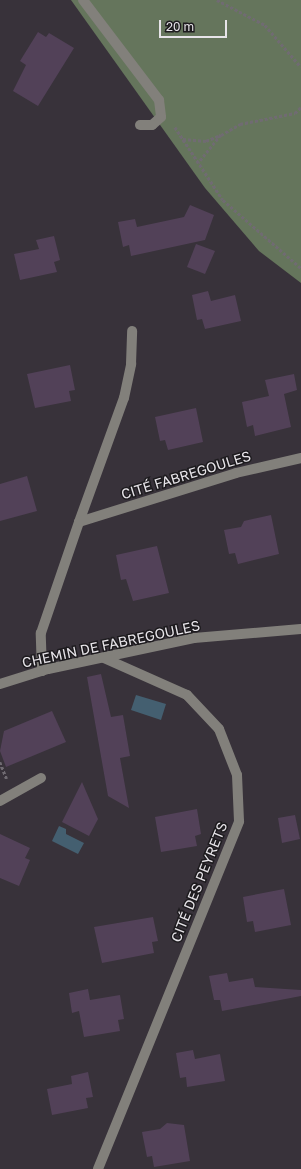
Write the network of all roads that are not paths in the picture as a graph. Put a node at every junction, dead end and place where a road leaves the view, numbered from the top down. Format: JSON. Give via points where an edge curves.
{"nodes":[{"id":1,"x":83,"y":0,"type":"edge"},
{"id":2,"x":140,"y":125,"type":"dead end"},
{"id":3,"x":132,"y":331,"type":"dead end"},
{"id":4,"x":301,"y":458,"type":"edge"},
{"id":5,"x":79,"y":522,"type":"junction"},
{"id":6,"x":301,"y":629,"type":"edge"},
{"id":7,"x":104,"y":658,"type":"junction"},
{"id":8,"x":42,"y":671,"type":"junction"},
{"id":9,"x":0,"y":684,"type":"edge"},
{"id":10,"x":41,"y":778,"type":"dead end"},
{"id":11,"x":0,"y":801,"type":"edge"},
{"id":12,"x":98,"y":1169,"type":"edge"}],
"edges":[{"from":1,"to":2,"type":"street","via":[[162,108],[156,122]]},
{"from":3,"to":5,"type":"street","via":[[131,364],[124,398]]},
{"from":4,"to":5,"type":"street","name":"CITÉ FABREGOULES","via":[[236,473]]},
{"from":5,"to":8,"type":"street","via":[[41,633]]},
{"from":6,"to":7,"type":"street","name":"CHEMIN DE FABREGOULES","via":[[194,638]]},
{"from":7,"to":8,"type":"street","name":"CHEMIN DE FABREGOULES"},
{"from":7,"to":12,"type":"street","name":"CITÉ DES PEYRETS","via":[[187,695],[219,729],[237,776],[239,821]]},
{"from":8,"to":9,"type":"street","name":"CHEMIN DE FABREGOULES"},
{"from":10,"to":11,"type":"street"}]}
